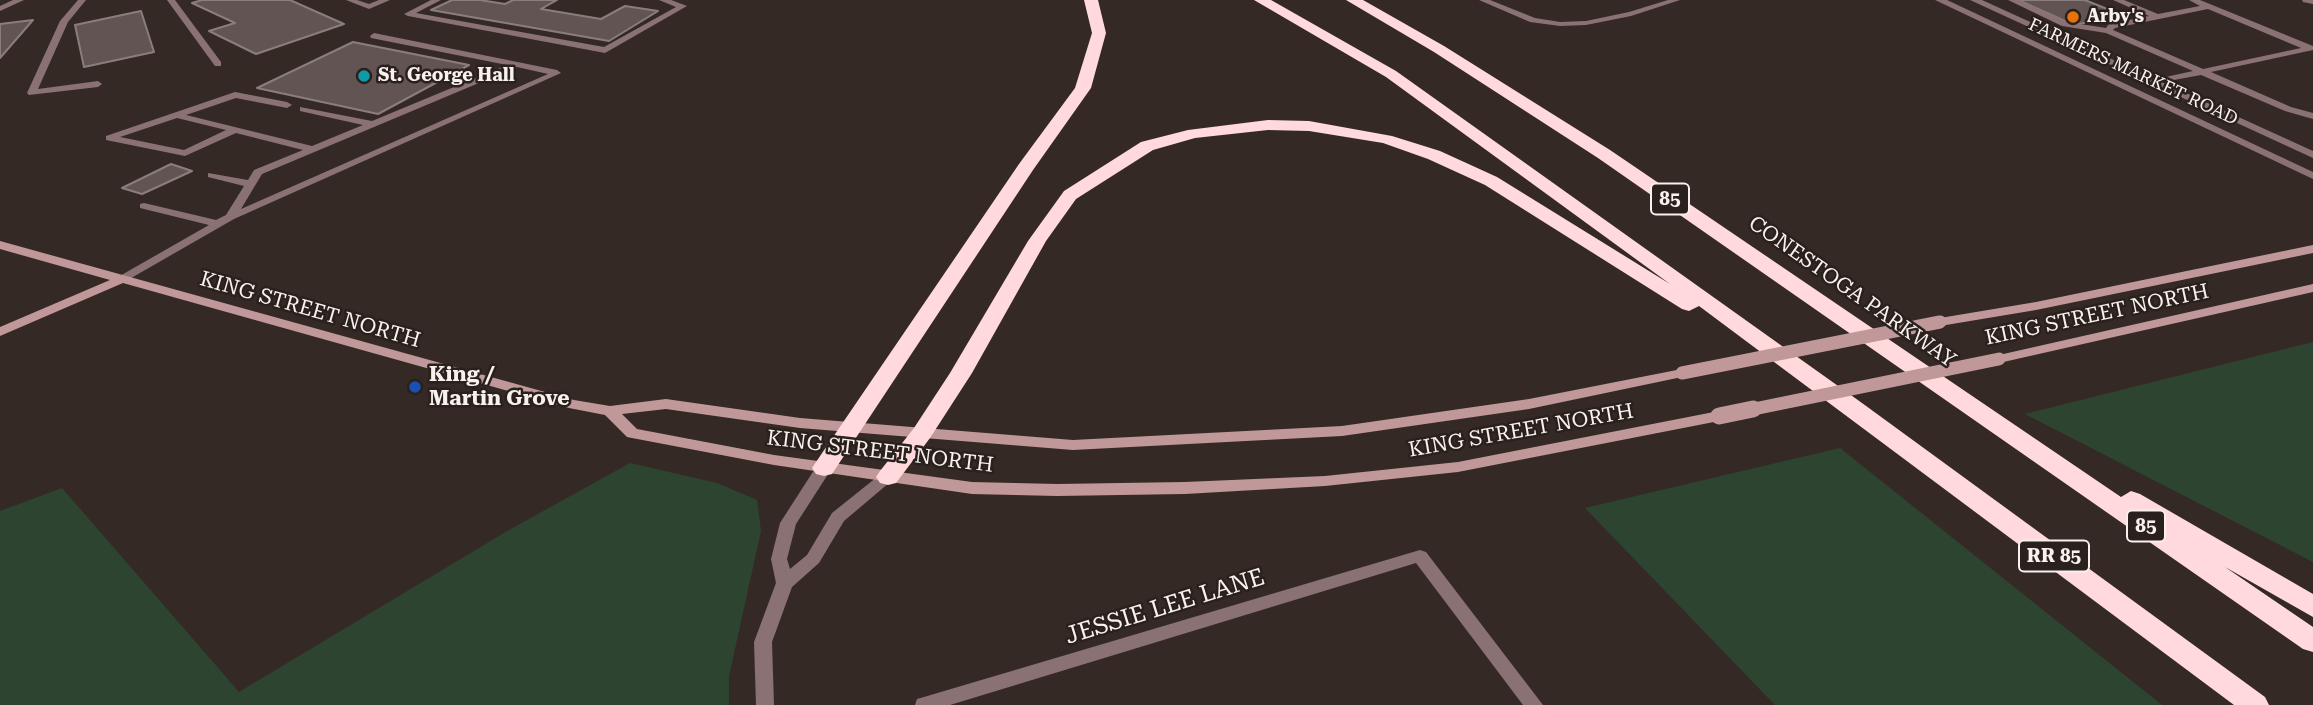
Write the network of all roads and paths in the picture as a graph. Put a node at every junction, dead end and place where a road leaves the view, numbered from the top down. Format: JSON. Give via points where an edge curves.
{"nodes":[{"id":1,"x":20,"y":0,"type":"edge"},
{"id":2,"x":82,"y":0,"type":"edge"},
{"id":3,"x":171,"y":0,"type":"edge"},
{"id":4,"x":350,"y":0,"type":"edge"},
{"id":5,"x":386,"y":0,"type":"edge"},
{"id":6,"x":437,"y":0,"type":"edge"},
{"id":7,"x":663,"y":0,"type":"edge"},
{"id":8,"x":1091,"y":0,"type":"edge"},
{"id":9,"x":1261,"y":0,"type":"edge"},
{"id":10,"x":1353,"y":0,"type":"edge"},
{"id":11,"x":1483,"y":0,"type":"edge"},
{"id":12,"x":1676,"y":0,"type":"edge"},
{"id":13,"x":1940,"y":0,"type":"edge"},
{"id":14,"x":1975,"y":0,"type":"edge"},
{"id":15,"x":2012,"y":0,"type":"edge"},
{"id":16,"x":2116,"y":0,"type":"edge"},
{"id":17,"x":2193,"y":0,"type":"edge"},
{"id":18,"x":2306,"y":0,"type":"edge"},
{"id":19,"x":2313,"y":2,"type":"edge"},
{"id":20,"x":2206,"y":7,"type":"junction"},
{"id":21,"x":0,"y":9,"type":"edge"},
{"id":22,"x":2158,"y":17,"type":"junction"},
{"id":23,"x":2108,"y":31,"type":"junction"},
{"id":24,"x":374,"y":36,"type":"dead end"},
{"id":25,"x":2311,"y":49,"type":"edge"},
{"id":26,"x":218,"y":64,"type":"dead end"},
{"id":27,"x":516,"y":65,"type":"junction"},
{"id":28,"x":2203,"y":72,"type":"junction"},
{"id":29,"x":2155,"y":82,"type":"junction"},
{"id":30,"x":98,"y":84,"type":"dead end"},
{"id":31,"x":287,"y":105,"type":"dead end"},
{"id":32,"x":303,"y":108,"type":"dead end"},
{"id":33,"x":176,"y":115,"type":"junction"},
{"id":34,"x":2309,"y":115,"type":"edge"},
{"id":35,"x":373,"y":124,"type":"junction"},
{"id":36,"x":2311,"y":127,"type":"dead end"},
{"id":37,"x":234,"y":130,"type":"junction"},
{"id":38,"x":312,"y":150,"type":"junction"},
{"id":39,"x":2313,"y":155,"type":"edge"},
{"id":40,"x":212,"y":175,"type":"dead end"},
{"id":41,"x":2313,"y":176,"type":"edge"},
{"id":42,"x":251,"y":184,"type":"junction"},
{"id":43,"x":144,"y":206,"type":"dead end"},
{"id":44,"x":230,"y":217,"type":"junction"},
{"id":45,"x":218,"y":224,"type":"junction"},
{"id":46,"x":0,"y":245,"type":"edge"},
{"id":47,"x":2313,"y":249,"type":"edge"},
{"id":48,"x":122,"y":279,"type":"junction"},
{"id":49,"x":2313,"y":288,"type":"edge"},
{"id":50,"x":0,"y":332,"type":"edge"},
{"id":51,"x":1854,"y":408,"type":"junction"},
{"id":52,"x":610,"y":411,"type":"junction"},
{"id":53,"x":1979,"y":411,"type":"junction"},
{"id":54,"x":850,"y":428,"type":"junction"},
{"id":55,"x":922,"y":433,"type":"junction"},
{"id":56,"x":824,"y":468,"type":"junction"},
{"id":57,"x":888,"y":477,"type":"junction"},
{"id":58,"x":785,"y":583,"type":"junction"},
{"id":59,"x":2313,"y":607,"type":"edge"},
{"id":60,"x":2313,"y":641,"type":"edge"},
{"id":61,"x":765,"y":705,"type":"edge"},
{"id":62,"x":924,"y":705,"type":"edge"},
{"id":63,"x":1534,"y":705,"type":"edge"},
{"id":64,"x":2255,"y":705,"type":"edge"}],
"edges":[{"from":1,"to":21,"type":"lane"},
{"from":2,"to":30,"type":"lane","via":[[64,21],[32,93]]},
{"from":3,"to":26,"type":"lane"},
{"from":4,"to":5,"type":"lane","via":[[369,8]]},
{"from":6,"to":7,"type":"lane","via":[[408,14],[605,50],[683,6]]},
{"from":8,"to":54,"type":"highway","via":[[1099,33],[1083,88]]},
{"from":9,"to":51,"type":"highway","via":[[1391,74]]},
{"from":10,"to":53,"type":"highway","name":"CONESTOGA PARKWAY","number":"85","via":[[1604,154]]},
{"from":11,"to":12,"type":"lane","via":[[1533,20],[1560,24],[1631,14]]},
{"from":13,"to":41,"type":"street","name":"FARMERS MARKET ROAD"},
{"from":14,"to":29,"type":"street","name":"FARMERS MARKET ROAD"},
{"from":15,"to":23,"type":"lane","via":[[2065,24]]},
{"from":16,"to":22,"type":"lane"},
{"from":17,"to":20,"type":"lane"},
{"from":18,"to":19,"type":"lane"},
{"from":20,"to":22,"type":"lane"},
{"from":20,"to":25,"type":"lane"},
{"from":22,"to":23,"type":"lane","via":[[2112,26]]},
{"from":23,"to":28,"type":"lane"},
{"from":24,"to":27,"type":"lane"},
{"from":25,"to":28,"type":"lane"},
{"from":27,"to":35,"type":"lane"},
{"from":27,"to":44,"type":"lane","via":[[557,73]]},
{"from":28,"to":29,"type":"lane"},
{"from":28,"to":34,"type":"lane"},
{"from":29,"to":39,"type":"street","name":"FARMERS MARKET ROAD"},
{"from":31,"to":33,"type":"lane","via":[[235,94]]},
{"from":32,"to":35,"type":"lane"},
{"from":33,"to":37,"type":"lane"},
{"from":33,"to":37,"type":"lane","via":[[109,138],[185,153]]},
{"from":34,"to":36,"type":"lane"},
{"from":35,"to":38,"type":"lane"},
{"from":37,"to":38,"type":"lane"},
{"from":38,"to":42,"type":"lane","via":[[258,172]]},
{"from":40,"to":42,"type":"lane"},
{"from":42,"to":44,"type":"lane"},
{"from":43,"to":45,"type":"lane"},
{"from":44,"to":45,"type":"lane"},
{"from":45,"to":48,"type":"lane"},
{"from":46,"to":48,"type":"main road","name":"KING STREET NORTH"},
{"from":47,"to":55,"type":"main road","name":"KING STREET NORTH","bridge":true,"via":[[1529,404],[1342,431],[1073,445]]},
{"from":48,"to":50,"type":"main road"},
{"from":48,"to":52,"type":"main road","name":"KING STREET NORTH","via":[[574,405]]},
{"from":49,"to":57,"type":"main road","name":"KING STREET NORTH","bridge":true,"via":[[1999,359],[1458,467],[1325,481],[1185,488],[972,488]]},
{"from":51,"to":55,"type":"highway","via":[[1491,181],[1385,139],[1309,126],[1268,125],[1194,133],[1147,146],[1070,195],[1037,241]]},
{"from":51,"to":64,"type":"highway","number":"RR 85"},
{"from":52,"to":54,"type":"main road","name":"KING STREET NORTH","via":[[666,404]]},
{"from":52,"to":56,"type":"main road","name":"KING STREET NORTH","via":[[632,433]]},
{"from":53,"to":59,"type":"highway"},
{"from":53,"to":60,"type":"highway","name":"CONESTOGA PARKWAY","number":"85"},
{"from":54,"to":55,"type":"main road","name":"KING STREET NORTH"},
{"from":54,"to":56,"type":"highway"},
{"from":55,"to":57,"type":"highway"},
{"from":56,"to":57,"type":"main road","name":"KING STREET NORTH"},
{"from":56,"to":58,"type":"street","via":[[788,523],[779,559]]},
{"from":57,"to":58,"type":"street","via":[[838,517],[813,559]]},
{"from":58,"to":61,"type":"street","via":[[763,642]]},
{"from":62,"to":63,"type":"street","name":"JESSIE LEE LANE","via":[[1420,556]]}]}
